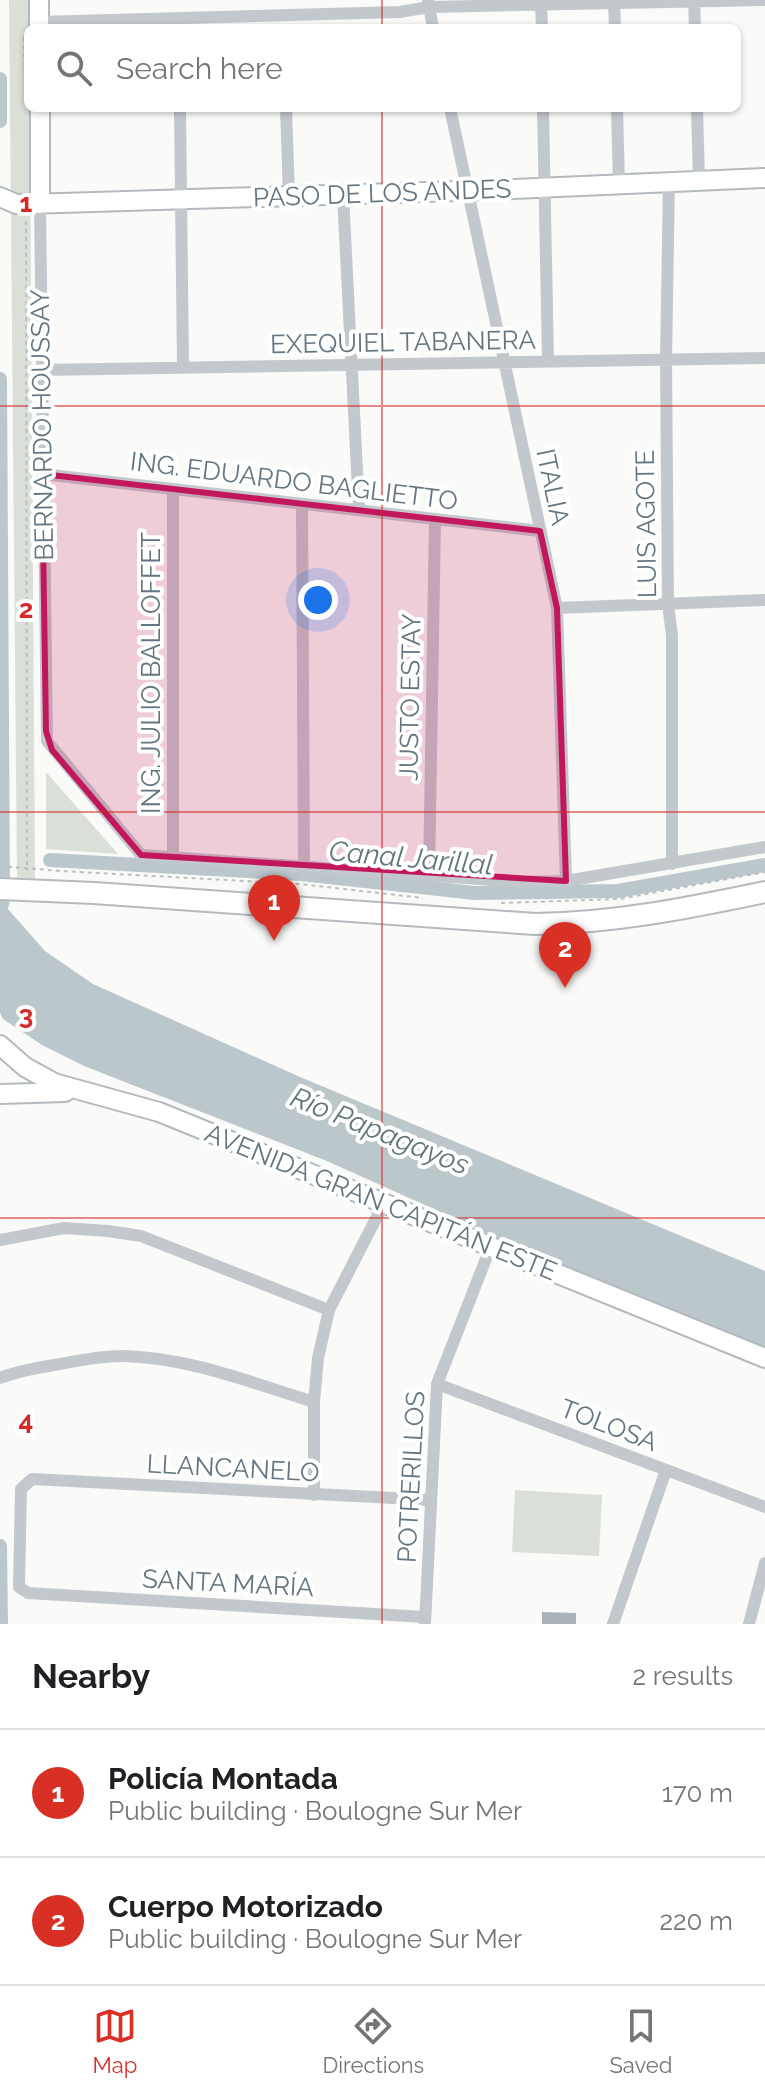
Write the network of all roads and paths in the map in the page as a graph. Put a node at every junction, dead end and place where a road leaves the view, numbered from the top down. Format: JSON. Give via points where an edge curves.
{"nodes":[{"id":1,"x":39,"y":0,"type":"edge"},
{"id":2,"x":765,"y":0,"type":"edge"},
{"id":3,"x":694,"y":1,"type":"edge"},
{"id":4,"x":555,"y":2,"type":"edge"},
{"id":5,"x":428,"y":4,"type":"edge"},
{"id":6,"x":614,"y":4,"type":"junction"},
{"id":7,"x":541,"y":5,"type":"junction"},
{"id":8,"x":283,"y":22,"type":"edge"},
{"id":9,"x":179,"y":23,"type":"edge"},
{"id":10,"x":35,"y":24,"type":"edge"},
{"id":11,"x":143,"y":24,"type":"edge"},
{"id":12,"x":432,"y":24,"type":"edge"},
{"id":13,"x":542,"y":24,"type":"edge"},
{"id":14,"x":615,"y":24,"type":"edge"},
{"id":15,"x":695,"y":24,"type":"edge"},
{"id":16,"x":32,"y":112,"type":"edge"},
{"id":17,"x":180,"y":112,"type":"edge"},
{"id":18,"x":286,"y":112,"type":"edge"},
{"id":19,"x":451,"y":112,"type":"edge"},
{"id":20,"x":543,"y":112,"type":"edge"},
{"id":21,"x":617,"y":112,"type":"edge"},
{"id":22,"x":697,"y":112,"type":"edge"},
{"id":23,"x":765,"y":178,"type":"edge"},
{"id":24,"x":699,"y":181,"type":"junction"},
{"id":25,"x":669,"y":182,"type":"junction"},
{"id":26,"x":619,"y":184,"type":"junction"},
{"id":27,"x":545,"y":188,"type":"junction"},
{"id":28,"x":468,"y":191,"type":"junction"},
{"id":29,"x":343,"y":195,"type":"junction"},
{"id":30,"x":289,"y":196,"type":"junction"},
{"id":31,"x":181,"y":199,"type":"junction"},
{"id":32,"x":20,"y":202,"type":"edge"},
{"id":33,"x":765,"y":358,"type":"edge"},
{"id":34,"x":666,"y":359,"type":"junction"},
{"id":35,"x":548,"y":361,"type":"junction"},
{"id":36,"x":504,"y":363,"type":"junction"},
{"id":37,"x":352,"y":366,"type":"junction"},
{"id":38,"x":183,"y":368,"type":"junction"},
{"id":39,"x":41,"y":370,"type":"junction"},
{"id":40,"x":42,"y":474,"type":"junction"},
{"id":41,"x":173,"y":489,"type":"junction"},
{"id":42,"x":302,"y":504,"type":"junction"},
{"id":43,"x":359,"y":510,"type":"junction"},
{"id":44,"x":435,"y":519,"type":"junction"},
{"id":45,"x":540,"y":531,"type":"junction"},
{"id":46,"x":765,"y":600,"type":"edge"},
{"id":47,"x":668,"y":605,"type":"junction"},
{"id":48,"x":557,"y":608,"type":"junction"},
{"id":49,"x":765,"y":847,"type":"edge"},
{"id":50,"x":173,"y":857,"type":"junction"},
{"id":51,"x":672,"y":864,"type":"junction"},
{"id":52,"x":0,"y":866,"type":"edge"},
{"id":53,"x":304,"y":866,"type":"junction"},
{"id":54,"x":25,"y":867,"type":"dead end"},
{"id":55,"x":429,"y":876,"type":"junction"},
{"id":56,"x":566,"y":881,"type":"junction"},
{"id":57,"x":0,"y":889,"type":"edge"},
{"id":58,"x":28,"y":890,"type":"junction"},
{"id":59,"x":765,"y":892,"type":"edge"},
{"id":60,"x":1,"y":1049,"type":"edge"},
{"id":61,"x":80,"y":1092,"type":"junction"},
{"id":62,"x":0,"y":1094,"type":"edge"},
{"id":63,"x":384,"y":1203,"type":"junction"},
{"id":64,"x":0,"y":1240,"type":"edge"},
{"id":65,"x":491,"y":1246,"type":"junction"},
{"id":66,"x":329,"y":1310,"type":"junction"},
{"id":67,"x":765,"y":1358,"type":"edge"},
{"id":68,"x":0,"y":1378,"type":"edge"},
{"id":69,"x":437,"y":1384,"type":"junction"},
{"id":70,"x":314,"y":1402,"type":"junction"},
{"id":71,"x":666,"y":1470,"type":"junction"},
{"id":72,"x":314,"y":1495,"type":"junction"},
{"id":73,"x":431,"y":1500,"type":"junction"},
{"id":74,"x":765,"y":1507,"type":"edge"},
{"id":75,"x":765,"y":1563,"type":"edge"},
{"id":76,"x":28,"y":1593,"type":"joint"},
{"id":77,"x":307,"y":1610,"type":"junction"},
{"id":78,"x":425,"y":1620,"type":"edge"},
{"id":79,"x":306,"y":1624,"type":"edge"},
{"id":80,"x":613,"y":1624,"type":"edge"},
{"id":81,"x":749,"y":1624,"type":"edge"}],
"edges":[{"from":1,"to":10,"type":"street"},
{"from":2,"to":3,"type":"street"},
{"from":3,"to":6,"type":"street"},
{"from":3,"to":15,"type":"street"},
{"from":4,"to":6,"type":"street"},
{"from":4,"to":7,"type":"street"},
{"from":5,"to":7,"type":"street"},
{"from":5,"to":8,"type":"street","via":[[400,12]]},
{"from":5,"to":12,"type":"street"},
{"from":6,"to":14,"type":"street"},
{"from":7,"to":13,"type":"street"},
{"from":8,"to":9,"type":"street"},
{"from":9,"to":11,"type":"street"},
{"from":16,"to":32,"type":"street","name":"BERNARDO HOUSSAY"},
{"from":17,"to":31,"type":"street"},
{"from":18,"to":30,"type":"street"},
{"from":19,"to":28,"type":"street","name":"ITALIA"},
{"from":20,"to":27,"type":"street"},
{"from":21,"to":26,"type":"street"},
{"from":22,"to":24,"type":"street"},
{"from":23,"to":24,"type":"street","name":"PASO DE LOS ANDES"},
{"from":24,"to":25,"type":"street","name":"PASO DE LOS ANDES"},
{"from":25,"to":26,"type":"street","name":"PASO DE LOS ANDES"},
{"from":25,"to":34,"type":"street","name":"LUIS AGOTE"},
{"from":26,"to":27,"type":"street","name":"PASO DE LOS ANDES"},
{"from":27,"to":28,"type":"street","name":"PASO DE LOS ANDES"},
{"from":27,"to":35,"type":"street"},
{"from":28,"to":29,"type":"street","name":"PASO DE LOS ANDES"},
{"from":28,"to":36,"type":"street","name":"ITALIA"},
{"from":29,"to":30,"type":"street","name":"PASO DE LOS ANDES"},
{"from":29,"to":37,"type":"street"},
{"from":30,"to":31,"type":"street","name":"PASO DE LOS ANDES"},
{"from":31,"to":32,"type":"street","name":"PASO DE LOS ANDES"},
{"from":31,"to":38,"type":"street"},
{"from":32,"to":39,"type":"street","name":"BERNARDO HOUSSAY"},
{"from":32,"to":58,"type":"path"},
{"from":33,"to":34,"type":"street","name":"EXEQUIEL TABANERA"},
{"from":34,"to":35,"type":"street","name":"EXEQUIEL TABANERA"},
{"from":34,"to":47,"type":"street","name":"LUIS AGOTE"},
{"from":35,"to":36,"type":"street","name":"EXEQUIEL TABANERA"},
{"from":36,"to":37,"type":"street","name":"EXEQUIEL TABANERA"},
{"from":36,"to":45,"type":"street","name":"ITALIA"},
{"from":37,"to":38,"type":"street","name":"EXEQUIEL TABANERA"},
{"from":37,"to":43,"type":"street"},
{"from":38,"to":39,"type":"street","name":"EXEQUIEL TABANERA"},
{"from":39,"to":40,"type":"street","name":"BERNARDO HOUSSAY"},
{"from":40,"to":41,"type":"street","name":"ING. EDUARDO BAGLIETTO"},
{"from":40,"to":50,"type":"street","name":"BERNARDO HOUSSAY","via":[[47,741],[141,855]]},
{"from":41,"to":42,"type":"street","name":"ING. EDUARDO BAGLIETTO"},
{"from":41,"to":50,"type":"street","name":"ING. JULIO BALLOFFET"},
{"from":42,"to":43,"type":"street","name":"ING. EDUARDO BAGLIETTO"},
{"from":42,"to":53,"type":"street"},
{"from":43,"to":44,"type":"street","name":"ING. EDUARDO BAGLIETTO"},
{"from":44,"to":45,"type":"street","name":"ING. EDUARDO BAGLIETTO"},
{"from":44,"to":55,"type":"street","name":"JUSTO ESTAY"},
{"from":45,"to":48,"type":"street","name":"ITALIA"},
{"from":46,"to":47,"type":"street"},
{"from":47,"to":48,"type":"street"},
{"from":47,"to":51,"type":"street","name":"LUIS AGOTE"},
{"from":48,"to":56,"type":"street","name":"ITALIA"},
{"from":49,"to":51,"type":"street"},
{"from":50,"to":53,"type":"street"},
{"from":51,"to":56,"type":"street"},
{"from":52,"to":54,"type":"path"},
{"from":53,"to":55,"type":"street"},
{"from":55,"to":56,"type":"street"},
{"from":57,"to":58,"type":"main road"},
{"from":58,"to":59,"type":"main road","via":[[535,924],[628,918]]},
{"from":60,"to":61,"type":"street","name":"AVENIDA GRAN CAPITÁN ESTE","via":[[40,1076]]},
{"from":61,"to":62,"type":"street"},
{"from":61,"to":63,"type":"street","name":"AVENIDA GRAN CAPITÁN ESTE","via":[[159,1112]]},
{"from":63,"to":65,"type":"street","name":"AVENIDA GRAN CAPITÁN ESTE"},
{"from":63,"to":66,"type":"street"},
{"from":64,"to":66,"type":"street","via":[[64,1228],[141,1236]]},
{"from":65,"to":67,"type":"street","name":"AVENIDA GRAN CAPITÁN ESTE"},
{"from":65,"to":69,"type":"street","name":"POTRERILLOS"},
{"from":66,"to":70,"type":"street"},
{"from":68,"to":70,"type":"street","via":[[82,1360],[149,1358],[180,1362]]},
{"from":69,"to":71,"type":"street","name":"TOLOSA"},
{"from":69,"to":73,"type":"street","name":"POTRERILLOS"},
{"from":70,"to":72,"type":"street"},
{"from":71,"to":74,"type":"street","name":"TOLOSA"},
{"from":71,"to":80,"type":"street"},
{"from":72,"to":73,"type":"street","name":"LLANCANELO"},
{"from":72,"to":76,"type":"street","name":"LLANCANELO","via":[[32,1479],[21,1489],[19,1587]]},
{"from":73,"to":78,"type":"street","name":"POTRERILLOS"},
{"from":75,"to":81,"type":"street"},
{"from":76,"to":77,"type":"street","name":"SANTA MARÍA"},
{"from":77,"to":78,"type":"street","name":"SANTA MARÍA"},
{"from":77,"to":79,"type":"street"}]}
